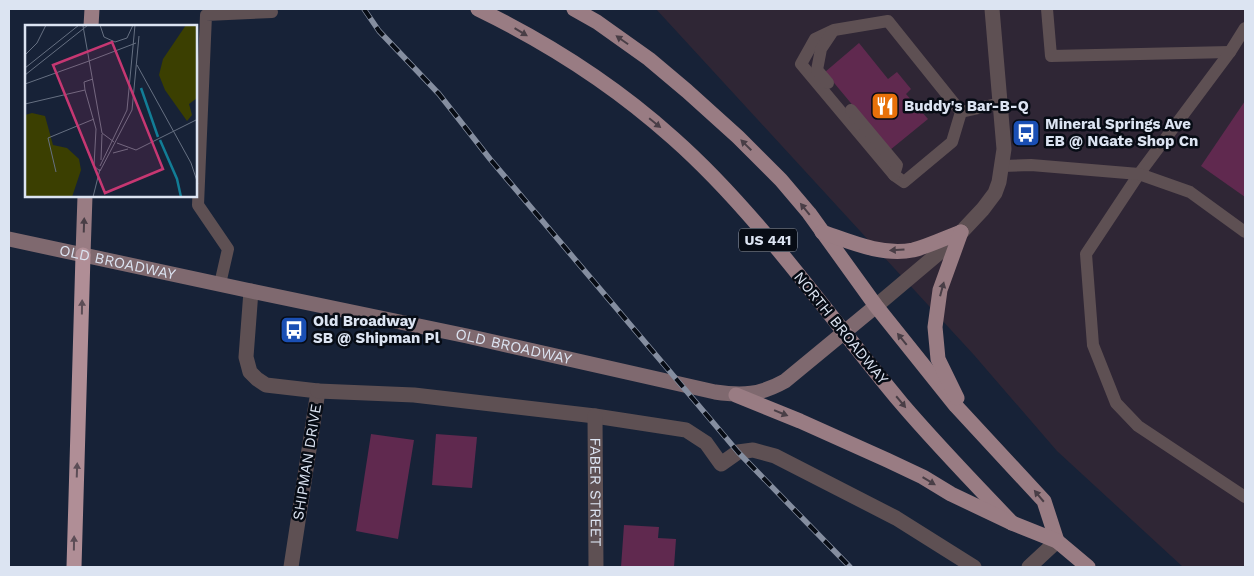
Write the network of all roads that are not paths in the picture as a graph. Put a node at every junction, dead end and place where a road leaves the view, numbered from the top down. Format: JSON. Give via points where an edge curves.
{"nodes":[{"id":1,"x":92,"y":9,"type":"edge"},
{"id":2,"x":478,"y":9,"type":"edge"},
{"id":3,"x":574,"y":9,"type":"edge"},
{"id":4,"x":992,"y":9,"type":"edge"},
{"id":5,"x":1047,"y":9,"type":"edge"},
{"id":6,"x":272,"y":12,"type":"dead end"},
{"id":7,"x":91,"y":25,"type":"edge"},
{"id":8,"x":1245,"y":28,"type":"edge"},
{"id":9,"x":1230,"y":52,"type":"junction"},
{"id":10,"x":1001,"y":103,"type":"junction"},
{"id":11,"x":961,"y":112,"type":"junction"},
{"id":12,"x":1002,"y":166,"type":"junction"},
{"id":13,"x":1139,"y":174,"type":"junction"},
{"id":14,"x":85,"y":198,"type":"edge"},
{"id":15,"x":822,"y":232,"type":"junction"},
{"id":16,"x":961,"y":232,"type":"junction"},
{"id":17,"x":1245,"y":232,"type":"edge"},
{"id":18,"x":9,"y":239,"type":"edge"},
{"id":19,"x":83,"y":254,"type":"junction"},
{"id":20,"x":220,"y":284,"type":"junction"},
{"id":21,"x":251,"y":291,"type":"junction"},
{"id":22,"x":876,"y":306,"type":"junction"},
{"id":23,"x":845,"y":332,"type":"junction"},
{"id":24,"x":318,"y":391,"type":"junction"},
{"id":25,"x":736,"y":395,"type":"junction"},
{"id":26,"x":595,"y":416,"type":"junction"},
{"id":27,"x":966,"y":418,"type":"junction"},
{"id":28,"x":1245,"y":497,"type":"edge"},
{"id":29,"x":1012,"y":523,"type":"junction"},
{"id":30,"x":1057,"y":541,"type":"junction"},
{"id":31,"x":74,"y":567,"type":"edge"},
{"id":32,"x":291,"y":567,"type":"edge"},
{"id":33,"x":596,"y":567,"type":"edge"},
{"id":34,"x":974,"y":567,"type":"edge"},
{"id":35,"x":1029,"y":567,"type":"edge"},
{"id":36,"x":1088,"y":567,"type":"edge"}],
"edges":[{"from":1,"to":7,"type":"main road"},
{"from":2,"to":23,"type":"main road","name":"NORTH BROADWAY","number":"US 441","one_way":true,"via":[[575,64],[674,138],[752,220]]},
{"from":15,"to":3,"type":"main road","number":"US 441","one_way":true,"via":[[781,180],[738,137],[649,60]]},
{"from":4,"to":10,"type":"street"},
{"from":5,"to":9,"type":"lane","via":[[1051,56]]},
{"from":6,"to":20,"type":"lane","via":[[206,15],[198,205],[228,249]]},
{"from":8,"to":9,"type":"lane"},
{"from":9,"to":13,"type":"lane"},
{"from":10,"to":11,"type":"lane"},
{"from":10,"to":12,"type":"street"},
{"from":11,"to":11,"type":"lane","via":[[888,21],[834,30],[821,49],[817,70],[897,165],[894,175],[904,182],[952,142]]},
{"from":12,"to":13,"type":"lane","via":[[1031,165]]},
{"from":12,"to":16,"type":"street","via":[[994,193],[984,209]]},
{"from":13,"to":17,"type":"lane","via":[[1190,192]]},
{"from":13,"to":28,"type":"lane","via":[[1086,254],[1093,345],[1116,403],[1138,426]]},
{"from":19,"to":14,"type":"main road","one_way":true},
{"from":16,"to":15,"type":"main road","one_way":true,"via":[[913,250],[886,251]]},
{"from":15,"to":22,"type":"main road","number":"US 441"},
{"from":16,"to":22,"type":"street"},
{"from":27,"to":16,"type":"main road","one_way":true,"via":[[938,359],[935,326],[940,290]]},
{"from":18,"to":19,"type":"main road","name":"OLD BROADWAY"},
{"from":19,"to":20,"type":"main road","name":"OLD BROADWAY"},
{"from":31,"to":19,"type":"highway","one_way":true},
{"from":20,"to":21,"type":"main road","name":"OLD BROADWAY"},
{"from":21,"to":24,"type":"street","name":"SHIPMAN DRIVE","via":[[246,357],[250,372],[266,385]]},
{"from":21,"to":25,"type":"main road","name":"OLD BROADWAY"},
{"from":22,"to":23,"type":"main road","name":"OLD BROADWAY"},
{"from":27,"to":22,"type":"main road","number":"US 441","one_way":true},
{"from":23,"to":25,"type":"main road","name":"OLD BROADWAY","via":[[785,381],[756,394]]},
{"from":23,"to":29,"type":"main road","name":"NORTH BROADWAY","number":"US 441","one_way":true,"via":[[902,404]]},
{"from":24,"to":26,"type":"street","via":[[414,395]]},
{"from":24,"to":32,"type":"street","name":"SHIPMAN DRIVE"},
{"from":25,"to":29,"type":"main road","one_way":true,"via":[[887,460]]},
{"from":26,"to":33,"type":"street","name":"FABER STREET"},
{"from":26,"to":34,"type":"street","via":[[686,430],[706,443],[721,464],[738,452],[752,450],[776,456],[896,518]]},
{"from":30,"to":27,"type":"main road","number":"US 441","one_way":true,"via":[[1044,501]]},
{"from":29,"to":30,"type":"main road","name":"NORTH BROADWAY","number":"US 441"},
{"from":30,"to":35,"type":"street"},
{"from":30,"to":36,"type":"main road","name":"NORTH BROADWAY","number":"US 441"}]}
